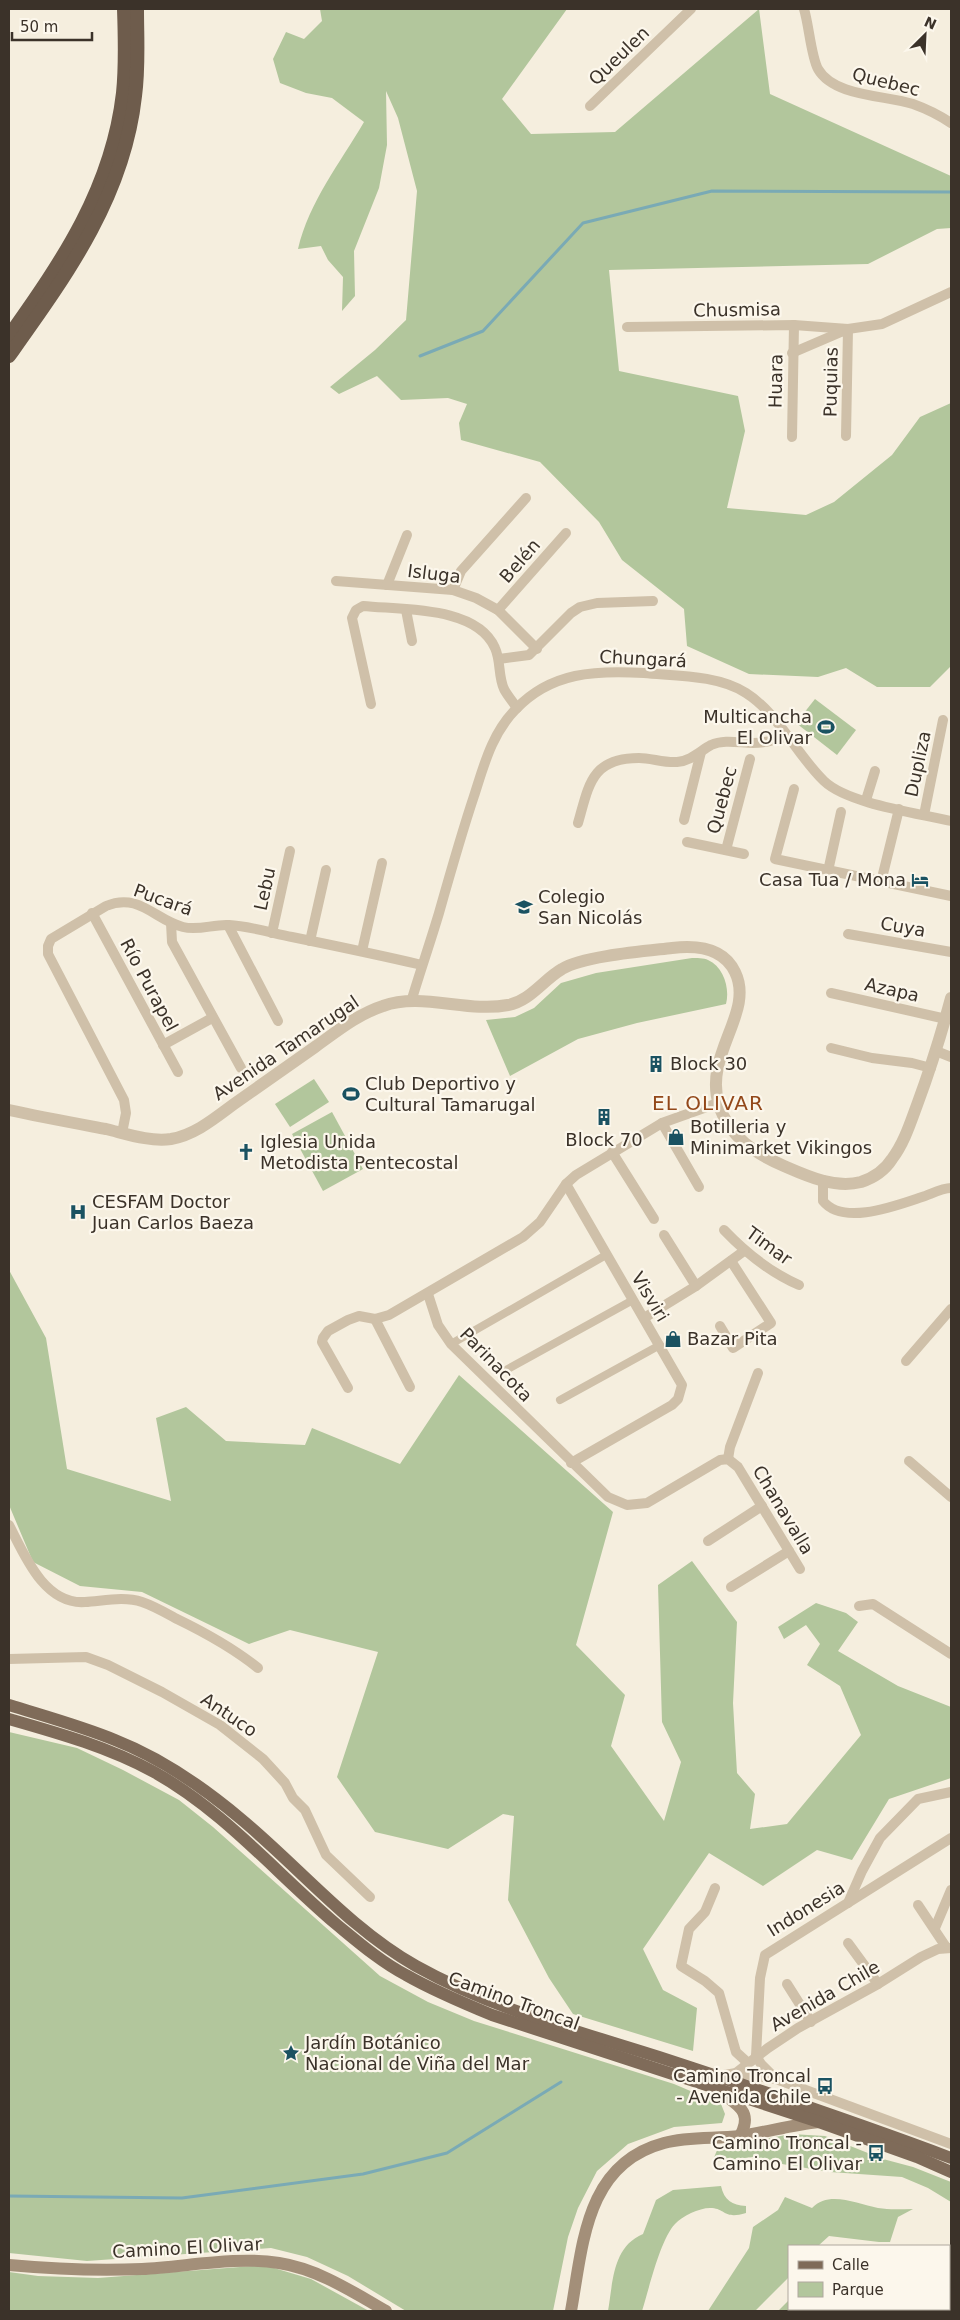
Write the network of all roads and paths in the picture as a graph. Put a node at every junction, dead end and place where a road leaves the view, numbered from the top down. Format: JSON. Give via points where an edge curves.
{"nodes":[{"id":1,"x":124,"y":9,"type":"edge"},
{"id":2,"x":137,"y":9,"type":"edge"},
{"id":3,"x":691,"y":9,"type":"edge"},
{"id":4,"x":804,"y":9,"type":"edge"},
{"id":5,"x":590,"y":106,"type":"dead end"},
{"id":6,"x":951,"y":123,"type":"edge"},
{"id":7,"x":951,"y":292,"type":"edge"},
{"id":8,"x":794,"y":325,"type":"junction"},
{"id":9,"x":627,"y":327,"type":"dead end"},
{"id":10,"x":848,"y":329,"type":"junction"},
{"id":11,"x":9,"y":336,"type":"edge"},
{"id":12,"x":792,"y":353,"type":"junction"},
{"id":13,"x":9,"y":356,"type":"edge"},
{"id":14,"x":846,"y":436,"type":"dead end"},
{"id":15,"x":792,"y":437,"type":"dead end"},
{"id":16,"x":526,"y":498,"type":"dead end"},
{"id":17,"x":566,"y":533,"type":"dead end"},
{"id":18,"x":407,"y":535,"type":"dead end"},
{"id":19,"x":336,"y":581,"type":"dead end"},
{"id":20,"x":387,"y":585,"type":"junction"},
{"id":21,"x":453,"y":590,"type":"junction"},
{"id":22,"x":653,"y":601,"type":"dead end"},
{"id":23,"x":406,"y":610,"type":"junction"},
{"id":24,"x":498,"y":610,"type":"junction"},
{"id":25,"x":412,"y":641,"type":"dead end"},
{"id":26,"x":537,"y":649,"type":"junction"},
{"id":27,"x":499,"y":659,"type":"junction"},
{"id":28,"x":371,"y":704,"type":"dead end"},
{"id":29,"x":516,"y":708,"type":"junction"},
{"id":30,"x":943,"y":720,"type":"dead end"},
{"id":31,"x":787,"y":736,"type":"junction"},
{"id":32,"x":701,"y":752,"type":"junction"},
{"id":33,"x":750,"y":759,"type":"dead end"},
{"id":34,"x":875,"y":771,"type":"dead end"},
{"id":35,"x":794,"y":789,"type":"dead end"},
{"id":36,"x":866,"y":800,"type":"junction"},
{"id":37,"x":899,"y":809,"type":"junction"},
{"id":38,"x":841,"y":812,"type":"dead end"},
{"id":39,"x":924,"y":815,"type":"junction"},
{"id":40,"x":684,"y":820,"type":"dead end"},
{"id":41,"x":951,"y":821,"type":"edge"},
{"id":42,"x":578,"y":823,"type":"dead end"},
{"id":43,"x":687,"y":842,"type":"dead end"},
{"id":44,"x":726,"y":850,"type":"junction"},
{"id":45,"x":290,"y":851,"type":"dead end"},
{"id":46,"x":744,"y":854,"type":"dead end"},
{"id":47,"x":382,"y":863,"type":"dead end"},
{"id":48,"x":326,"y":870,"type":"dead end"},
{"id":49,"x":828,"y":871,"type":"junction"},
{"id":50,"x":881,"y":882,"type":"junction"},
{"id":51,"x":951,"y":896,"type":"edge"},
{"id":52,"x":92,"y":914,"type":"junction"},
{"id":53,"x":171,"y":923,"type":"junction"},
{"id":54,"x":228,"y":925,"type":"junction"},
{"id":55,"x":272,"y":933,"type":"junction"},
{"id":56,"x":848,"y":934,"type":"dead end"},
{"id":57,"x":310,"y":941,"type":"junction"},
{"id":58,"x":362,"y":951,"type":"junction"},
{"id":59,"x":951,"y":952,"type":"edge"},
{"id":60,"x":422,"y":965,"type":"junction"},
{"id":61,"x":831,"y":993,"type":"dead end"},
{"id":62,"x":951,"y":998,"type":"edge"},
{"id":63,"x":411,"y":1002,"type":"junction"},
{"id":64,"x":212,"y":1018,"type":"junction"},
{"id":65,"x":946,"y":1019,"type":"junction"},
{"id":66,"x":278,"y":1021,"type":"dead end"},
{"id":67,"x":163,"y":1045,"type":"junction"},
{"id":68,"x":831,"y":1048,"type":"dead end"},
{"id":69,"x":936,"y":1051,"type":"junction"},
{"id":70,"x":951,"y":1057,"type":"edge"},
{"id":71,"x":241,"y":1068,"type":"dead end"},
{"id":72,"x":931,"y":1068,"type":"junction"},
{"id":73,"x":178,"y":1072,"type":"dead end"},
{"id":74,"x":718,"y":1103,"type":"junction"},
{"id":75,"x":9,"y":1110,"type":"edge"},
{"id":76,"x":662,"y":1123,"type":"junction"},
{"id":77,"x":122,"y":1133,"type":"junction"},
{"id":78,"x":612,"y":1152,"type":"junction"},
{"id":79,"x":822,"y":1180,"type":"junction"},
{"id":80,"x":566,"y":1184,"type":"junction"},
{"id":81,"x":699,"y":1187,"type":"dead end"},
{"id":82,"x":951,"y":1188,"type":"edge"},
{"id":83,"x":654,"y":1219,"type":"dead end"},
{"id":84,"x":724,"y":1230,"type":"dead end"},
{"id":85,"x":664,"y":1235,"type":"dead end"},
{"id":86,"x":744,"y":1252,"type":"junction"},
{"id":87,"x":606,"y":1255,"type":"junction"},
{"id":88,"x":732,"y":1261,"type":"junction"},
{"id":89,"x":799,"y":1285,"type":"dead end"},
{"id":90,"x":696,"y":1286,"type":"junction"},
{"id":91,"x":428,"y":1294,"type":"junction"},
{"id":92,"x":633,"y":1300,"type":"junction"},
{"id":93,"x":951,"y":1309,"type":"edge"},
{"id":94,"x":644,"y":1318,"type":"junction"},
{"id":95,"x":375,"y":1319,"type":"junction"},
{"id":96,"x":720,"y":1326,"type":"dead end"},
{"id":97,"x":450,"y":1344,"type":"junction"},
{"id":98,"x":660,"y":1345,"type":"junction"},
{"id":99,"x":906,"y":1361,"type":"dead end"},
{"id":100,"x":506,"y":1370,"type":"dead end"},
{"id":101,"x":758,"y":1373,"type":"dead end"},
{"id":102,"x":410,"y":1387,"type":"dead end"},
{"id":103,"x":348,"y":1388,"type":"dead end"},
{"id":104,"x":560,"y":1400,"type":"dead end"},
{"id":105,"x":728,"y":1459,"type":"junction"},
{"id":106,"x":909,"y":1461,"type":"dead end"},
{"id":107,"x":571,"y":1463,"type":"junction"},
{"id":108,"x":951,"y":1497,"type":"edge"},
{"id":109,"x":762,"y":1506,"type":"junction"},
{"id":110,"x":9,"y":1525,"type":"edge"},
{"id":111,"x":708,"y":1542,"type":"dead end"},
{"id":112,"x":789,"y":1551,"type":"junction"},
{"id":113,"x":800,"y":1569,"type":"dead end"},
{"id":114,"x":731,"y":1588,"type":"dead end"},
{"id":115,"x":859,"y":1606,"type":"dead end"},
{"id":116,"x":951,"y":1654,"type":"edge"},
{"id":117,"x":9,"y":1659,"type":"edge"},
{"id":118,"x":258,"y":1668,"type":"dead end"},
{"id":119,"x":9,"y":1705,"type":"edge"},
{"id":120,"x":9,"y":1719,"type":"edge"},
{"id":121,"x":951,"y":1792,"type":"edge"},
{"id":122,"x":951,"y":1838,"type":"edge"},
{"id":123,"x":715,"y":1888,"type":"dead end"},
{"id":124,"x":951,"y":1890,"type":"edge"},
{"id":125,"x":370,"y":1897,"type":"dead end"},
{"id":126,"x":848,"y":1902,"type":"junction"},
{"id":127,"x":918,"y":1906,"type":"dead end"},
{"id":128,"x":935,"y":1928,"type":"junction"},
{"id":129,"x":848,"y":1943,"type":"dead end"},
{"id":130,"x":949,"y":1947,"type":"edge"},
{"id":131,"x":787,"y":1984,"type":"dead end"},
{"id":132,"x":878,"y":1984,"type":"junction"},
{"id":133,"x":812,"y":2022,"type":"junction"},
{"id":134,"x":752,"y":2060,"type":"junction"},
{"id":135,"x":736,"y":2073,"type":"junction"},
{"id":136,"x":718,"y":2076,"type":"junction"},
{"id":137,"x":776,"y":2079,"type":"junction"},
{"id":138,"x":718,"y":2090,"type":"junction"},
{"id":139,"x":819,"y":2122,"type":"junction"},
{"id":140,"x":740,"y":2136,"type":"junction"},
{"id":141,"x":951,"y":2144,"type":"edge"},
{"id":142,"x":951,"y":2158,"type":"edge"},
{"id":143,"x":951,"y":2172,"type":"edge"},
{"id":144,"x":9,"y":2265,"type":"edge"},
{"id":145,"x":386,"y":2311,"type":"edge"},
{"id":146,"x":571,"y":2311,"type":"edge"}],
"edges":[{"from":1,"to":11,"type":"highway","via":[[123,95],[105,170],[70,247]]},
{"from":2,"to":13,"type":"highway","via":[[135,96],[116,178],[77,258]]},
{"from":3,"to":5,"type":"street","name":"Queulen"},
{"from":4,"to":6,"type":"street","name":"Quebec","via":[[818,68],[830,81],[849,91],[913,104]]},
{"from":7,"to":10,"type":"street","name":"Chusmisa","via":[[882,324]]},
{"from":8,"to":9,"type":"street","name":"Chusmisa"},
{"from":8,"to":10,"type":"street","name":"Chusmisa"},
{"from":8,"to":12,"type":"street","name":"Huara"},
{"from":10,"to":12,"type":"street","name":"Chusmisa"},
{"from":10,"to":14,"type":"street","name":"Puquias"},
{"from":12,"to":15,"type":"street","name":"Huara"},
{"from":16,"to":21,"type":"street","via":[[460,571]]},
{"from":17,"to":24,"type":"street","name":"Belén"},
{"from":18,"to":20,"type":"street"},
{"from":19,"to":20,"type":"street","name":"Isluga"},
{"from":20,"to":21,"type":"street","name":"Isluga"},
{"from":21,"to":24,"type":"street","name":"Isluga"},
{"from":22,"to":26,"type":"street","via":[[597,603],[580,607]]},
{"from":23,"to":25,"type":"street"},
{"from":23,"to":27,"type":"street","via":[[468,620],[488,636]]},
{"from":23,"to":28,"type":"street","via":[[363,606],[352,618]]},
{"from":24,"to":26,"type":"street","name":"Isluga"},
{"from":26,"to":27,"type":"street","via":[[522,657]]},
{"from":27,"to":29,"type":"street","via":[[504,689]]},
{"from":29,"to":31,"type":"street","name":"Chungará","via":[[553,683],[587,672],[686,677],[720,682],[744,691],[767,711]]},
{"from":29,"to":60,"type":"street","name":"Chungará","via":[[492,743]]},
{"from":30,"to":39,"type":"street","name":"Dupliza"},
{"from":31,"to":32,"type":"street","via":[[763,743],[720,743]]},
{"from":31,"to":36,"type":"street","name":"Chungará","via":[[825,781],[843,793]]},
{"from":32,"to":40,"type":"street"},
{"from":32,"to":42,"type":"street","via":[[677,762],[639,758],[605,765],[590,780]]},
{"from":33,"to":44,"type":"street","name":"Quebec"},
{"from":34,"to":36,"type":"street"},
{"from":35,"to":49,"type":"street","via":[[775,859]]},
{"from":36,"to":37,"type":"street","name":"Chungará"},
{"from":37,"to":39,"type":"street","name":"Chungará"},
{"from":37,"to":50,"type":"street"},
{"from":38,"to":49,"type":"street"},
{"from":39,"to":41,"type":"street","name":"Chungará"},
{"from":43,"to":44,"type":"street"},
{"from":44,"to":46,"type":"street"},
{"from":45,"to":55,"type":"street","name":"Lebu"},
{"from":47,"to":58,"type":"street"},
{"from":48,"to":57,"type":"street"},
{"from":49,"to":50,"type":"street"},
{"from":50,"to":51,"type":"street"},
{"from":52,"to":53,"type":"street","name":"Pucará","via":[[114,902],[123,902],[144,907]]},
{"from":52,"to":67,"type":"street","name":"Río Purapel"},
{"from":52,"to":77,"type":"street","name":"Pucará","via":[[51,939],[48,954],[124,1100],[126,1113]]},
{"from":53,"to":54,"type":"street","name":"Pucará","via":[[194,929]]},
{"from":53,"to":64,"type":"street","via":[[172,942]]},
{"from":54,"to":55,"type":"street","name":"Pucará"},
{"from":54,"to":66,"type":"street"},
{"from":55,"to":57,"type":"street","name":"Pucará"},
{"from":56,"to":59,"type":"street","name":"Cuya"},
{"from":57,"to":58,"type":"street","name":"Pucará"},
{"from":58,"to":60,"type":"street","name":"Pucará"},
{"from":60,"to":63,"type":"street","name":"Chungará"},
{"from":61,"to":65,"type":"street","name":"Azapa"},
{"from":62,"to":65,"type":"street","name":"Avenida Tamarugal"},
{"from":63,"to":74,"type":"street","name":"Avenida Tamarugal","via":[[508,1005],[522,1000],[564,967],[630,953],[702,947],[729,963],[740,991],[717,1068]]},
{"from":63,"to":77,"type":"street","name":"Avenida Tamarugal","via":[[383,1006],[363,1015],[191,1133],[168,1139]]},
{"from":64,"to":67,"type":"street"},
{"from":64,"to":71,"type":"street"},
{"from":65,"to":69,"type":"street","name":"Avenida Tamarugal"},
{"from":67,"to":73,"type":"street","name":"Río Purapel"},
{"from":68,"to":72,"type":"street"},
{"from":69,"to":70,"type":"street"},
{"from":69,"to":72,"type":"street","name":"Avenida Tamarugal"},
{"from":72,"to":79,"type":"street","name":"Avenida Tamarugal","via":[[906,1133],[886,1166],[874,1176],[858,1182],[840,1184]]},
{"from":74,"to":76,"type":"street"},
{"from":74,"to":79,"type":"street","name":"Avenida Tamarugal","via":[[733,1131],[762,1155]]},
{"from":75,"to":77,"type":"street","name":"Avenida Tamarugal"},
{"from":76,"to":78,"type":"street"},
{"from":76,"to":81,"type":"street"},
{"from":78,"to":80,"type":"street"},
{"from":78,"to":83,"type":"street"},
{"from":79,"to":82,"type":"street","via":[[823,1201],[835,1212],[848,1214],[886,1208]]},
{"from":80,"to":87,"type":"street","name":"Visviri"},
{"from":80,"to":91,"type":"street","via":[[532,1230]]},
{"from":84,"to":86,"type":"street","name":"Timar"},
{"from":85,"to":90,"type":"street"},
{"from":86,"to":88,"type":"street"},
{"from":86,"to":89,"type":"street","name":"Timar","via":[[778,1276]]},
{"from":87,"to":92,"type":"street","name":"Visviri"},
{"from":87,"to":97,"type":"street"},
{"from":88,"to":90,"type":"street"},
{"from":88,"to":96,"type":"street","via":[[771,1323],[733,1348]]},
{"from":90,"to":94,"type":"street"},
{"from":91,"to":95,"type":"street"},
{"from":91,"to":97,"type":"street","name":"Parinacota","via":[[438,1325]]},
{"from":92,"to":94,"type":"street","name":"Visviri"},
{"from":92,"to":100,"type":"street"},
{"from":93,"to":99,"type":"street"},
{"from":94,"to":98,"type":"street","name":"Visviri"},
{"from":95,"to":102,"type":"street"},
{"from":95,"to":103,"type":"street","via":[[359,1316],[328,1331],[323,1338],[324,1348]]},
{"from":97,"to":107,"type":"street","name":"Parinacota"},
{"from":98,"to":104,"type":"street"},
{"from":98,"to":107,"type":"street","name":"Visviri","via":[[680,1379],[682,1390],[678,1399]]},
{"from":101,"to":105,"type":"street"},
{"from":105,"to":107,"type":"street","name":"Parinacota","via":[[720,1460],[647,1503],[635,1506],[608,1498]]},
{"from":105,"to":109,"type":"street","name":"Chanavalla","via":[[738,1468]]},
{"from":106,"to":108,"type":"street"},
{"from":109,"to":111,"type":"street"},
{"from":109,"to":112,"type":"street","name":"Chanavalla"},
{"from":110,"to":118,"type":"street","via":[[38,1577],[60,1596],[78,1603],[128,1599],[142,1602],[213,1636]]},
{"from":112,"to":113,"type":"street","name":"Chanavalla"},
{"from":112,"to":114,"type":"street"},
{"from":115,"to":116,"type":"street","via":[[873,1604]]},
{"from":117,"to":125,"type":"street","name":"Antuco","via":[[74,1656],[94,1659],[162,1692],[220,1726],[263,1759],[285,1783],[305,1810],[326,1855]]},
{"from":119,"to":136,"type":"main road","name":"Camino Troncal","via":[[116,1740],[197,1784],[380,1942],[444,1981],[592,2036]]},
{"from":120,"to":138,"type":"main road","name":"Camino Troncal","via":[[108,1751],[154,1772],[224,1820],[336,1924],[404,1975],[492,2015]]},
{"from":121,"to":126,"type":"street","via":[[918,1799],[880,1838]]},
{"from":122,"to":126,"type":"street","name":"Indonesia"},
{"from":123,"to":134,"type":"street","via":[[705,1912],[689,1929],[681,1966],[719,1993],[736,2052]]},
{"from":124,"to":128,"type":"street"},
{"from":126,"to":134,"type":"street","name":"Indonesia","via":[[765,1955]]},
{"from":127,"to":128,"type":"street"},
{"from":128,"to":130,"type":"street"},
{"from":129,"to":132,"type":"street"},
{"from":130,"to":132,"type":"street","name":"Avenida Chile","via":[[938,1949]]},
{"from":131,"to":133,"type":"street"},
{"from":132,"to":133,"type":"street","name":"Avenida Chile"},
{"from":133,"to":134,"type":"street","name":"Avenida Chile"},
{"from":134,"to":135,"type":"street","name":"Avenida Chile"},
{"from":134,"to":137,"type":"street"},
{"from":135,"to":136,"type":"street"},
{"from":135,"to":137,"type":"street"},
{"from":136,"to":142,"type":"main road","name":"Camino Troncal"},
{"from":137,"to":141,"type":"street"},
{"from":138,"to":139,"type":"main road","name":"Camino Troncal"},
{"from":138,"to":140,"type":"main road","via":[[745,2116],[746,2124]]},
{"from":139,"to":140,"type":"main road"},
{"from":139,"to":143,"type":"main road","name":"Camino Troncal"},
{"from":140,"to":146,"type":"main road","via":[[663,2143],[618,2168],[594,2203],[585,2226]]},
{"from":144,"to":145,"type":"main road","name":"Camino El Olivar","via":[[83,2270],[256,2261],[278,2263],[316,2274]]}]}
